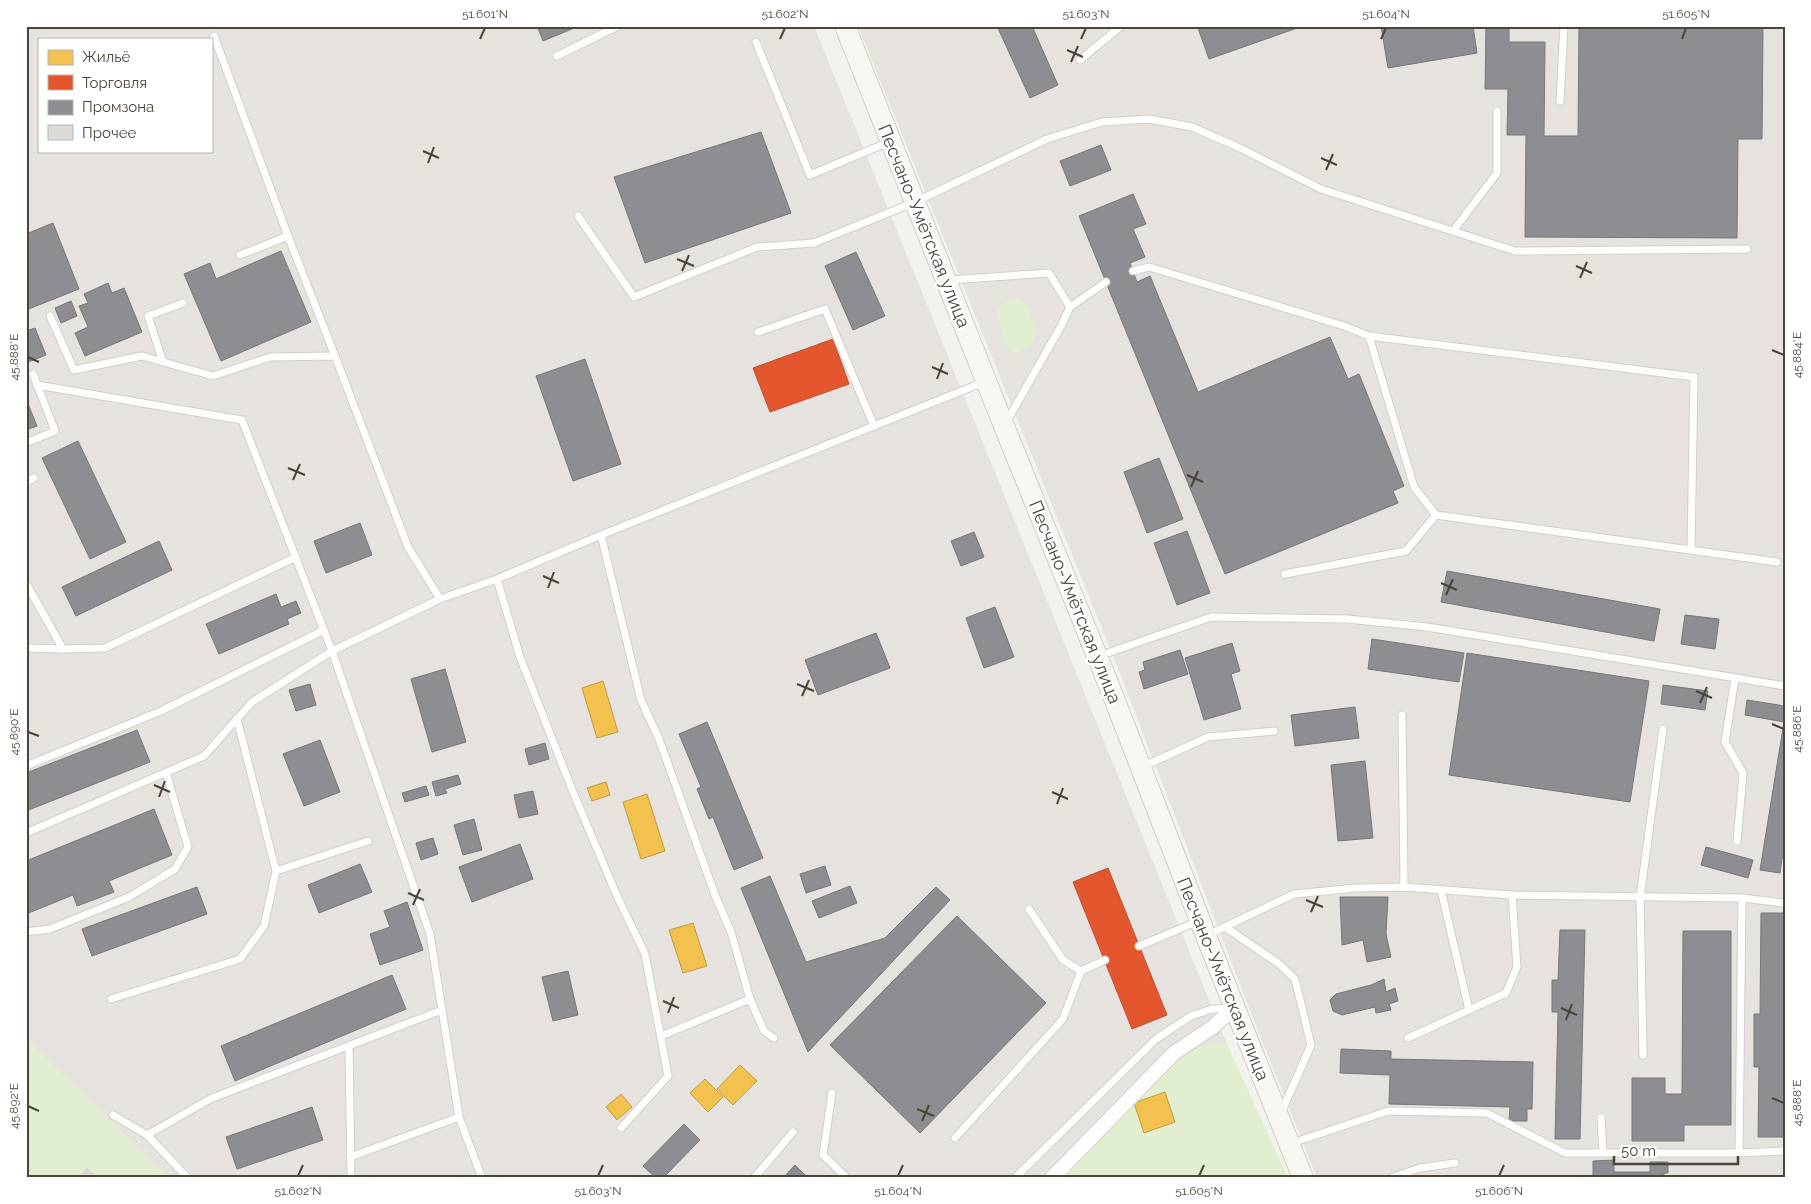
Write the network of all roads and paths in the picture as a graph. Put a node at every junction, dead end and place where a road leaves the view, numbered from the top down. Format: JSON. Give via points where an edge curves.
{"nodes":[{"id":1,"x":618,"y":26,"type":"edge"},
{"id":2,"x":845,"y":26,"type":"edge"},
{"id":3,"x":1120,"y":26,"type":"edge"},
{"id":4,"x":1564,"y":26,"type":"edge"},
{"id":5,"x":214,"y":36,"type":"dead end"},
{"id":6,"x":756,"y":42,"type":"dead end"},
{"id":7,"x":557,"y":56,"type":"dead end"},
{"id":8,"x":1080,"y":60,"type":"dead end"},
{"id":9,"x":1560,"y":101,"type":"dead end"},
{"id":10,"x":1497,"y":111,"type":"dead end"},
{"id":11,"x":891,"y":142,"type":"junction"},
{"id":12,"x":915,"y":202,"type":"junction"},
{"id":13,"x":578,"y":216,"type":"dead end"},
{"id":14,"x":1453,"y":231,"type":"junction"},
{"id":15,"x":288,"y":236,"type":"junction"},
{"id":16,"x":1747,"y":249,"type":"dead end"},
{"id":17,"x":240,"y":255,"type":"dead end"},
{"id":18,"x":1133,"y":271,"type":"dead end"},
{"id":19,"x":946,"y":280,"type":"junction"},
{"id":20,"x":1106,"y":282,"type":"dead end"},
{"id":21,"x":183,"y":303,"type":"dead end"},
{"id":22,"x":1070,"y":307,"type":"junction"},
{"id":23,"x":50,"y":316,"type":"dead end"},
{"id":24,"x":758,"y":332,"type":"dead end"},
{"id":25,"x":1369,"y":336,"type":"junction"},
{"id":26,"x":335,"y":356,"type":"junction"},
{"id":27,"x":163,"y":362,"type":"junction"},
{"id":28,"x":32,"y":374,"type":"dead end"},
{"id":29,"x":986,"y":381,"type":"junction"},
{"id":30,"x":37,"y":386,"type":"junction"},
{"id":31,"x":874,"y":426,"type":"junction"},
{"id":32,"x":1004,"y":426,"type":"junction"},
{"id":33,"x":26,"y":444,"type":"edge"},
{"id":34,"x":34,"y":478,"type":"dead end"},
{"id":35,"x":26,"y":482,"type":"edge"},
{"id":36,"x":1436,"y":515,"type":"junction"},
{"id":37,"x":601,"y":535,"type":"junction"},
{"id":38,"x":1691,"y":549,"type":"junction"},
{"id":39,"x":296,"y":557,"type":"junction"},
{"id":40,"x":1777,"y":562,"type":"dead end"},
{"id":41,"x":1285,"y":574,"type":"dead end"},
{"id":42,"x":497,"y":579,"type":"junction"},
{"id":43,"x":26,"y":583,"type":"edge"},
{"id":44,"x":440,"y":599,"type":"junction"},
{"id":45,"x":324,"y":630,"type":"junction"},
{"id":46,"x":26,"y":648,"type":"edge"},
{"id":47,"x":63,"y":649,"type":"junction"},
{"id":48,"x":332,"y":651,"type":"junction"},
{"id":49,"x":1098,"y":657,"type":"junction"},
{"id":50,"x":1736,"y":678,"type":"junction"},
{"id":51,"x":1785,"y":686,"type":"edge"},
{"id":52,"x":1402,"y":715,"type":"dead end"},
{"id":53,"x":237,"y":719,"type":"junction"},
{"id":54,"x":1663,"y":729,"type":"dead end"},
{"id":55,"x":1274,"y":732,"type":"dead end"},
{"id":56,"x":26,"y":766,"type":"edge"},
{"id":57,"x":1142,"y":767,"type":"junction"},
{"id":58,"x":166,"y":773,"type":"junction"},
{"id":59,"x":26,"y":833,"type":"edge"},
{"id":60,"x":1737,"y":840,"type":"dead end"},
{"id":61,"x":368,"y":841,"type":"dead end"},
{"id":62,"x":276,"y":871,"type":"junction"},
{"id":63,"x":1404,"y":887,"type":"junction"},
{"id":64,"x":1441,"y":890,"type":"junction"},
{"id":65,"x":1512,"y":895,"type":"junction"},
{"id":66,"x":1640,"y":897,"type":"junction"},
{"id":67,"x":1742,"y":898,"type":"junction"},
{"id":68,"x":1785,"y":903,"type":"edge"},
{"id":69,"x":1029,"y":909,"type":"dead end"},
{"id":70,"x":1225,"y":927,"type":"junction"},
{"id":71,"x":1202,"y":928,"type":"junction"},
{"id":72,"x":26,"y":932,"type":"edge"},
{"id":73,"x":1140,"y":946,"type":"dead end"},
{"id":74,"x":1105,"y":960,"type":"dead end"},
{"id":75,"x":1081,"y":971,"type":"junction"},
{"id":76,"x":111,"y":999,"type":"dead end"},
{"id":77,"x":750,"y":999,"type":"junction"},
{"id":78,"x":1234,"y":1008,"type":"junction"},
{"id":79,"x":442,"y":1010,"type":"junction"},
{"id":80,"x":1469,"y":1010,"type":"junction"},
{"id":81,"x":661,"y":1036,"type":"junction"},
{"id":82,"x":774,"y":1038,"type":"dead end"},
{"id":83,"x":1408,"y":1038,"type":"dead end"},
{"id":84,"x":349,"y":1046,"type":"junction"},
{"id":85,"x":1643,"y":1055,"type":"dead end"},
{"id":86,"x":832,"y":1093,"type":"dead end"},
{"id":87,"x":113,"y":1115,"type":"dead end"},
{"id":88,"x":459,"y":1117,"type":"junction"},
{"id":89,"x":1278,"y":1118,"type":"junction"},
{"id":90,"x":1601,"y":1118,"type":"dead end"},
{"id":91,"x":621,"y":1128,"type":"dead end"},
{"id":92,"x":794,"y":1132,"type":"dead end"},
{"id":93,"x":147,"y":1135,"type":"junction"},
{"id":94,"x":955,"y":1138,"type":"dead end"},
{"id":95,"x":1289,"y":1144,"type":"junction"},
{"id":96,"x":1785,"y":1151,"type":"edge"},
{"id":97,"x":1739,"y":1152,"type":"junction"},
{"id":98,"x":1604,"y":1153,"type":"junction"},
{"id":99,"x":350,"y":1157,"type":"junction"},
{"id":100,"x":1455,"y":1163,"type":"dead end"},
{"id":101,"x":188,"y":1178,"type":"edge"},
{"id":102,"x":350,"y":1178,"type":"edge"},
{"id":103,"x":482,"y":1178,"type":"edge"},
{"id":104,"x":754,"y":1178,"type":"edge"},
{"id":105,"x":847,"y":1178,"type":"edge"},
{"id":106,"x":1015,"y":1178,"type":"edge"},
{"id":107,"x":1052,"y":1178,"type":"edge"},
{"id":108,"x":1303,"y":1178,"type":"edge"},
{"id":109,"x":1391,"y":1178,"type":"edge"}],
"edges":[{"from":1,"to":7,"type":"lane"},
{"from":2,"to":11,"type":"main road","name":"Песчано-Умётская улица"},
{"from":3,"to":8,"type":"lane"},
{"from":4,"to":9,"type":"lane"},
{"from":5,"to":15,"type":"lane"},
{"from":6,"to":11,"type":"lane","via":[[810,175]]},
{"from":10,"to":14,"type":"lane","via":[[1497,173]]},
{"from":11,"to":12,"type":"main road","name":"Песчано-Умётская улица"},
{"from":12,"to":13,"type":"lane","via":[[814,243],[757,247],[634,298]]},
{"from":12,"to":14,"type":"lane","via":[[1047,139],[1102,122],[1149,118],[1192,127],[1321,189]]},
{"from":12,"to":19,"type":"main road","name":"Песчано-Умётская улица"},
{"from":14,"to":16,"type":"lane","via":[[1515,251]]},
{"from":15,"to":17,"type":"lane"},
{"from":15,"to":26,"type":"lane"},
{"from":18,"to":25,"type":"lane","via":[[1149,267]]},
{"from":19,"to":22,"type":"lane","via":[[1049,272]]},
{"from":19,"to":29,"type":"main road","name":"Песчано-Умётская улица"},
{"from":20,"to":22,"type":"lane"},
{"from":21,"to":27,"type":"lane","via":[[148,316]]},
{"from":22,"to":32,"type":"lane"},
{"from":23,"to":27,"type":"lane","via":[[74,370],[142,356]]},
{"from":24,"to":31,"type":"lane","via":[[825,309]]},
{"from":25,"to":36,"type":"lane","via":[[1414,487]]},
{"from":25,"to":38,"type":"lane","via":[[1694,377]]},
{"from":26,"to":27,"type":"lane","via":[[270,357],[213,376]]},
{"from":26,"to":44,"type":"lane","via":[[408,547]]},
{"from":28,"to":30,"type":"lane"},
{"from":29,"to":31,"type":"lane"},
{"from":29,"to":32,"type":"main road","name":"Песчано-Умётская улица"},
{"from":30,"to":33,"type":"lane","via":[[55,431]]},
{"from":30,"to":39,"type":"lane","via":[[242,420]]},
{"from":31,"to":37,"type":"lane"},
{"from":32,"to":49,"type":"main road","name":"Песчано-Умётская улица"},
{"from":34,"to":35,"type":"lane"},
{"from":36,"to":38,"type":"lane"},
{"from":36,"to":41,"type":"lane","via":[[1406,551]]},
{"from":37,"to":42,"type":"lane"},
{"from":37,"to":77,"type":"lane","via":[[641,700],[659,739],[731,932]]},
{"from":38,"to":40,"type":"lane"},
{"from":39,"to":45,"type":"lane"},
{"from":39,"to":47,"type":"lane","via":[[105,648]]},
{"from":42,"to":44,"type":"lane"},
{"from":42,"to":81,"type":"lane","via":[[520,657],[571,787],[645,954]]},
{"from":43,"to":47,"type":"lane"},
{"from":44,"to":48,"type":"lane"},
{"from":45,"to":48,"type":"lane"},
{"from":45,"to":56,"type":"lane","via":[[161,711]]},
{"from":46,"to":47,"type":"lane"},
{"from":48,"to":53,"type":"lane","via":[[252,702]]},
{"from":48,"to":79,"type":"lane","via":[[430,934]]},
{"from":49,"to":50,"type":"lane","via":[[1211,617],[1347,619],[1427,628]]},
{"from":49,"to":57,"type":"main road","name":"Песчано-Умётская улица"},
{"from":50,"to":51,"type":"lane"},
{"from":50,"to":60,"type":"lane","via":[[1725,742],[1743,773]]},
{"from":52,"to":63,"type":"lane"},
{"from":53,"to":58,"type":"lane","via":[[204,756]]},
{"from":53,"to":62,"type":"lane"},
{"from":54,"to":66,"type":"lane"},
{"from":55,"to":57,"type":"lane","via":[[1208,737]]},
{"from":57,"to":71,"type":"main road","name":"Песчано-Умётская улица"},
{"from":58,"to":59,"type":"lane"},
{"from":58,"to":72,"type":"lane","via":[[188,847],[175,869],[128,897],[82,918],[50,930]]},
{"from":61,"to":62,"type":"lane"},
{"from":62,"to":76,"type":"lane","via":[[264,926],[240,960]]},
{"from":63,"to":64,"type":"lane"},
{"from":63,"to":70,"type":"lane","via":[[1294,894]]},
{"from":64,"to":65,"type":"lane"},
{"from":64,"to":80,"type":"lane"},
{"from":65,"to":66,"type":"lane"},
{"from":65,"to":80,"type":"lane","via":[[1517,967],[1506,993]]},
{"from":66,"to":67,"type":"lane"},
{"from":66,"to":85,"type":"lane"},
{"from":67,"to":68,"type":"lane"},
{"from":67,"to":97,"type":"lane"},
{"from":69,"to":75,"type":"lane","via":[[1063,960]]},
{"from":70,"to":71,"type":"lane"},
{"from":70,"to":89,"type":"lane","via":[[1278,963],[1295,979],[1311,1045]]},
{"from":71,"to":73,"type":"lane"},
{"from":71,"to":78,"type":"main road","name":"Песчано-Умётская улица"},
{"from":74,"to":75,"type":"lane"},
{"from":75,"to":94,"type":"lane","via":[[1063,1019]]},
{"from":77,"to":81,"type":"lane"},
{"from":77,"to":82,"type":"lane","via":[[764,1031]]},
{"from":78,"to":89,"type":"main road","name":"Песчано-Умётская улица"},
{"from":78,"to":106,"type":"lane","via":[[1212,1009],[1190,1016],[1156,1039]]},
{"from":78,"to":107,"type":"street","via":[[1174,1053]]},
{"from":79,"to":84,"type":"lane"},
{"from":79,"to":88,"type":"lane"},
{"from":80,"to":83,"type":"lane"},
{"from":81,"to":91,"type":"lane","via":[[668,1076]]},
{"from":84,"to":93,"type":"lane","via":[[210,1099]]},
{"from":84,"to":99,"type":"lane"},
{"from":86,"to":105,"type":"lane","via":[[823,1155]]},
{"from":87,"to":93,"type":"lane"},
{"from":88,"to":99,"type":"lane"},
{"from":88,"to":103,"type":"lane"},
{"from":89,"to":95,"type":"main road","name":"Песчано-Умётская улица"},
{"from":90,"to":98,"type":"lane"},
{"from":92,"to":104,"type":"lane"},
{"from":93,"to":101,"type":"lane"},
{"from":95,"to":98,"type":"lane","via":[[1388,1111],[1488,1113],[1565,1153]]},
{"from":95,"to":108,"type":"main road","name":"Песчано-Умётская улица"},
{"from":96,"to":97,"type":"lane"},
{"from":97,"to":98,"type":"lane"},
{"from":99,"to":102,"type":"lane"},
{"from":100,"to":109,"type":"lane","via":[[1420,1168]]}]}
